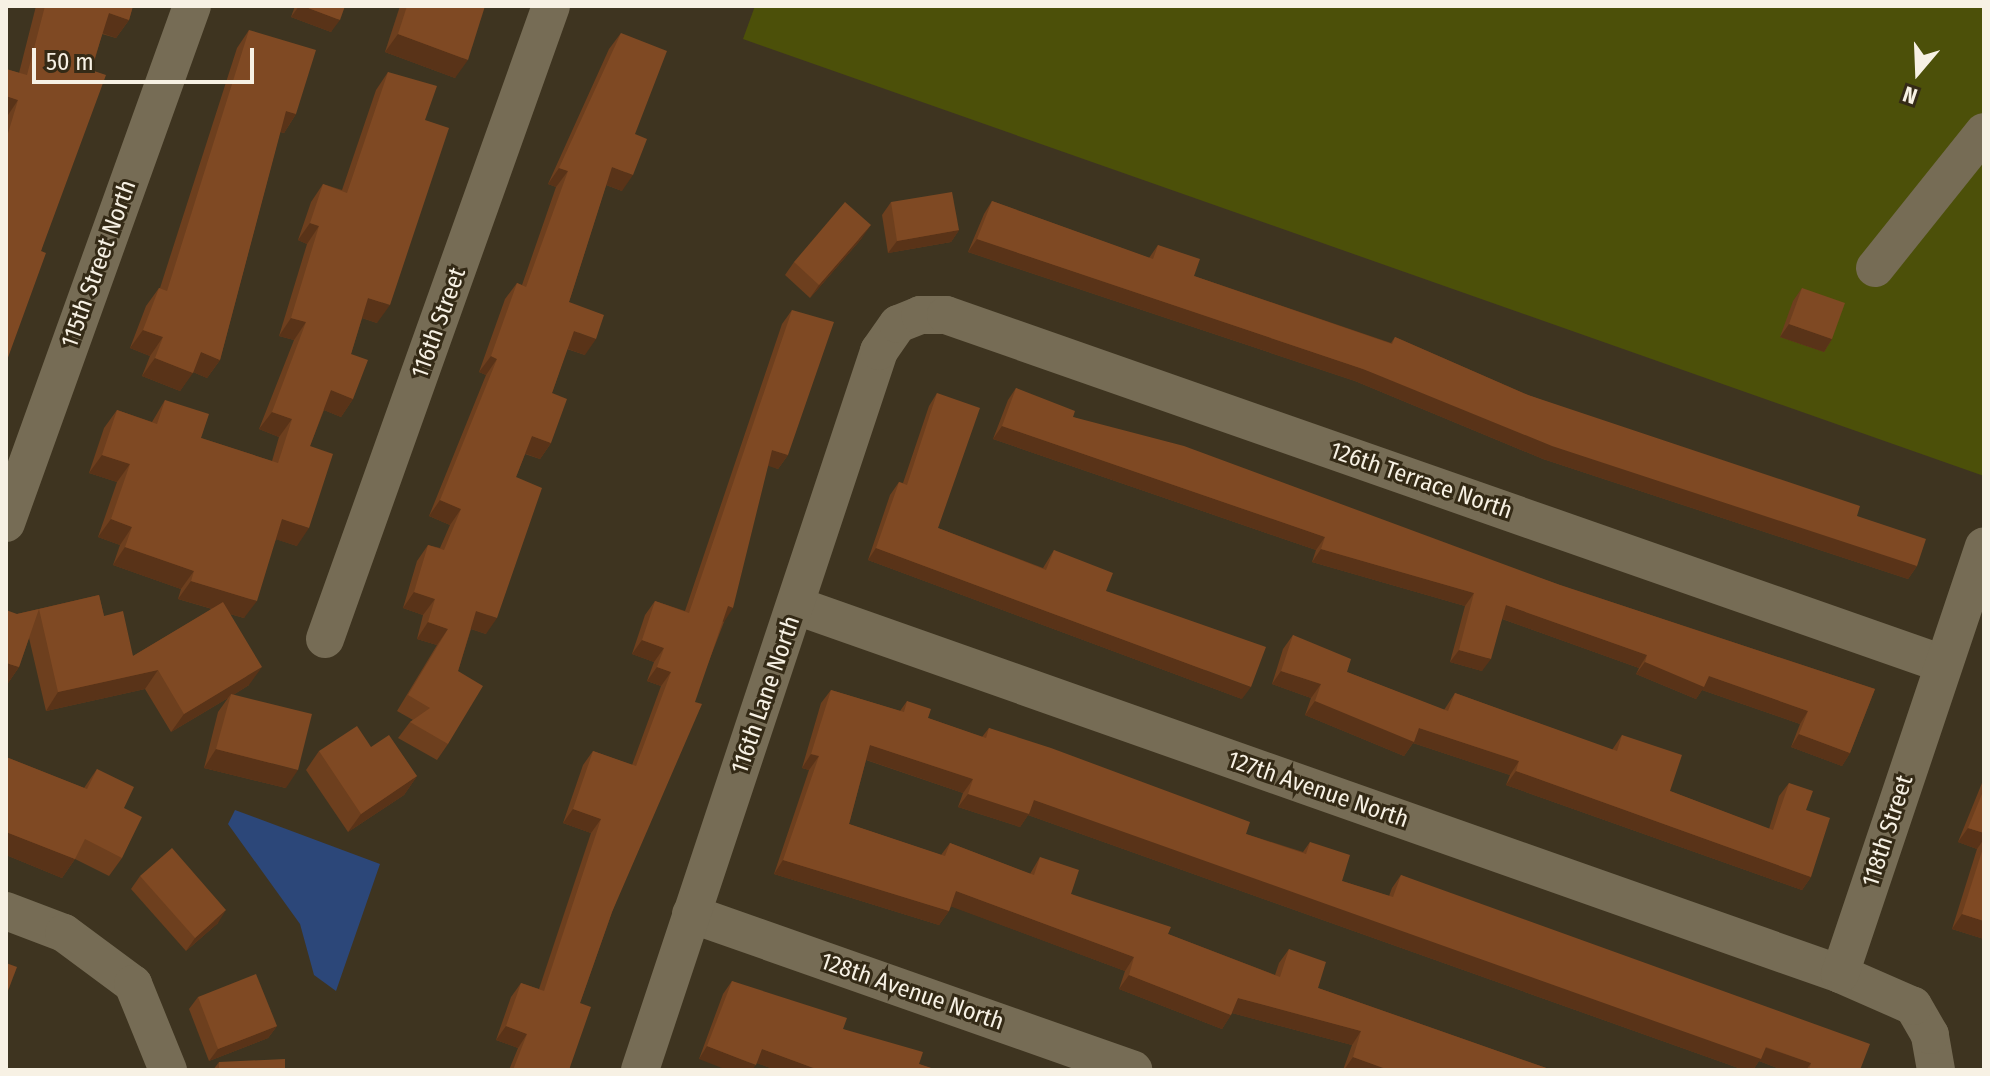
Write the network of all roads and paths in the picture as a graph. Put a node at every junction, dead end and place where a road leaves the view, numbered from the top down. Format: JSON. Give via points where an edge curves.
{"nodes":[{"id":1,"x":192,"y":6,"type":"edge"},
{"id":2,"x":551,"y":6,"type":"edge"},
{"id":3,"x":1984,"y":132,"type":"edge"},
{"id":4,"x":1875,"y":268,"type":"dead end"},
{"id":5,"x":898,"y":324,"type":"joint"},
{"id":6,"x":6,"y":523,"type":"edge"},
{"id":7,"x":1984,"y":547,"type":"edge"},
{"id":8,"x":797,"y":606,"type":"junction"},
{"id":9,"x":325,"y":639,"type":"dead end"},
{"id":10,"x":1943,"y":664,"type":"junction"},
{"id":11,"x":6,"y":911,"type":"edge"},
{"id":12,"x":691,"y":914,"type":"junction"},
{"id":13,"x":1840,"y":974,"type":"junction"},
{"id":14,"x":168,"y":1070,"type":"edge"},
{"id":15,"x":640,"y":1070,"type":"edge"},
{"id":16,"x":1133,"y":1070,"type":"edge"},
{"id":17,"x":1936,"y":1070,"type":"edge"}],
"edges":[{"from":1,"to":6,"type":"street","name":"115th Street North"},
{"from":2,"to":9,"type":"street","name":"116th Street"},
{"from":3,"to":4,"type":"street"},
{"from":5,"to":8,"type":"street","name":"116th Lane North","via":[[879,351]]},
{"from":5,"to":10,"type":"street","name":"126th Terrace North","via":[[920,315],[946,315]]},
{"from":7,"to":10,"type":"street","name":"118th Street"},
{"from":8,"to":12,"type":"street","name":"116th Lane North"},
{"from":8,"to":13,"type":"street","name":"127th Avenue North"},
{"from":10,"to":13,"type":"street","name":"118th Street"},
{"from":11,"to":14,"type":"street","via":[[64,933],[133,984]]},
{"from":12,"to":15,"type":"street","name":"116th Lane North"},
{"from":12,"to":16,"type":"street","name":"128th Avenue North"},
{"from":13,"to":17,"type":"street","via":[[1913,1006],[1930,1035]]}]}
